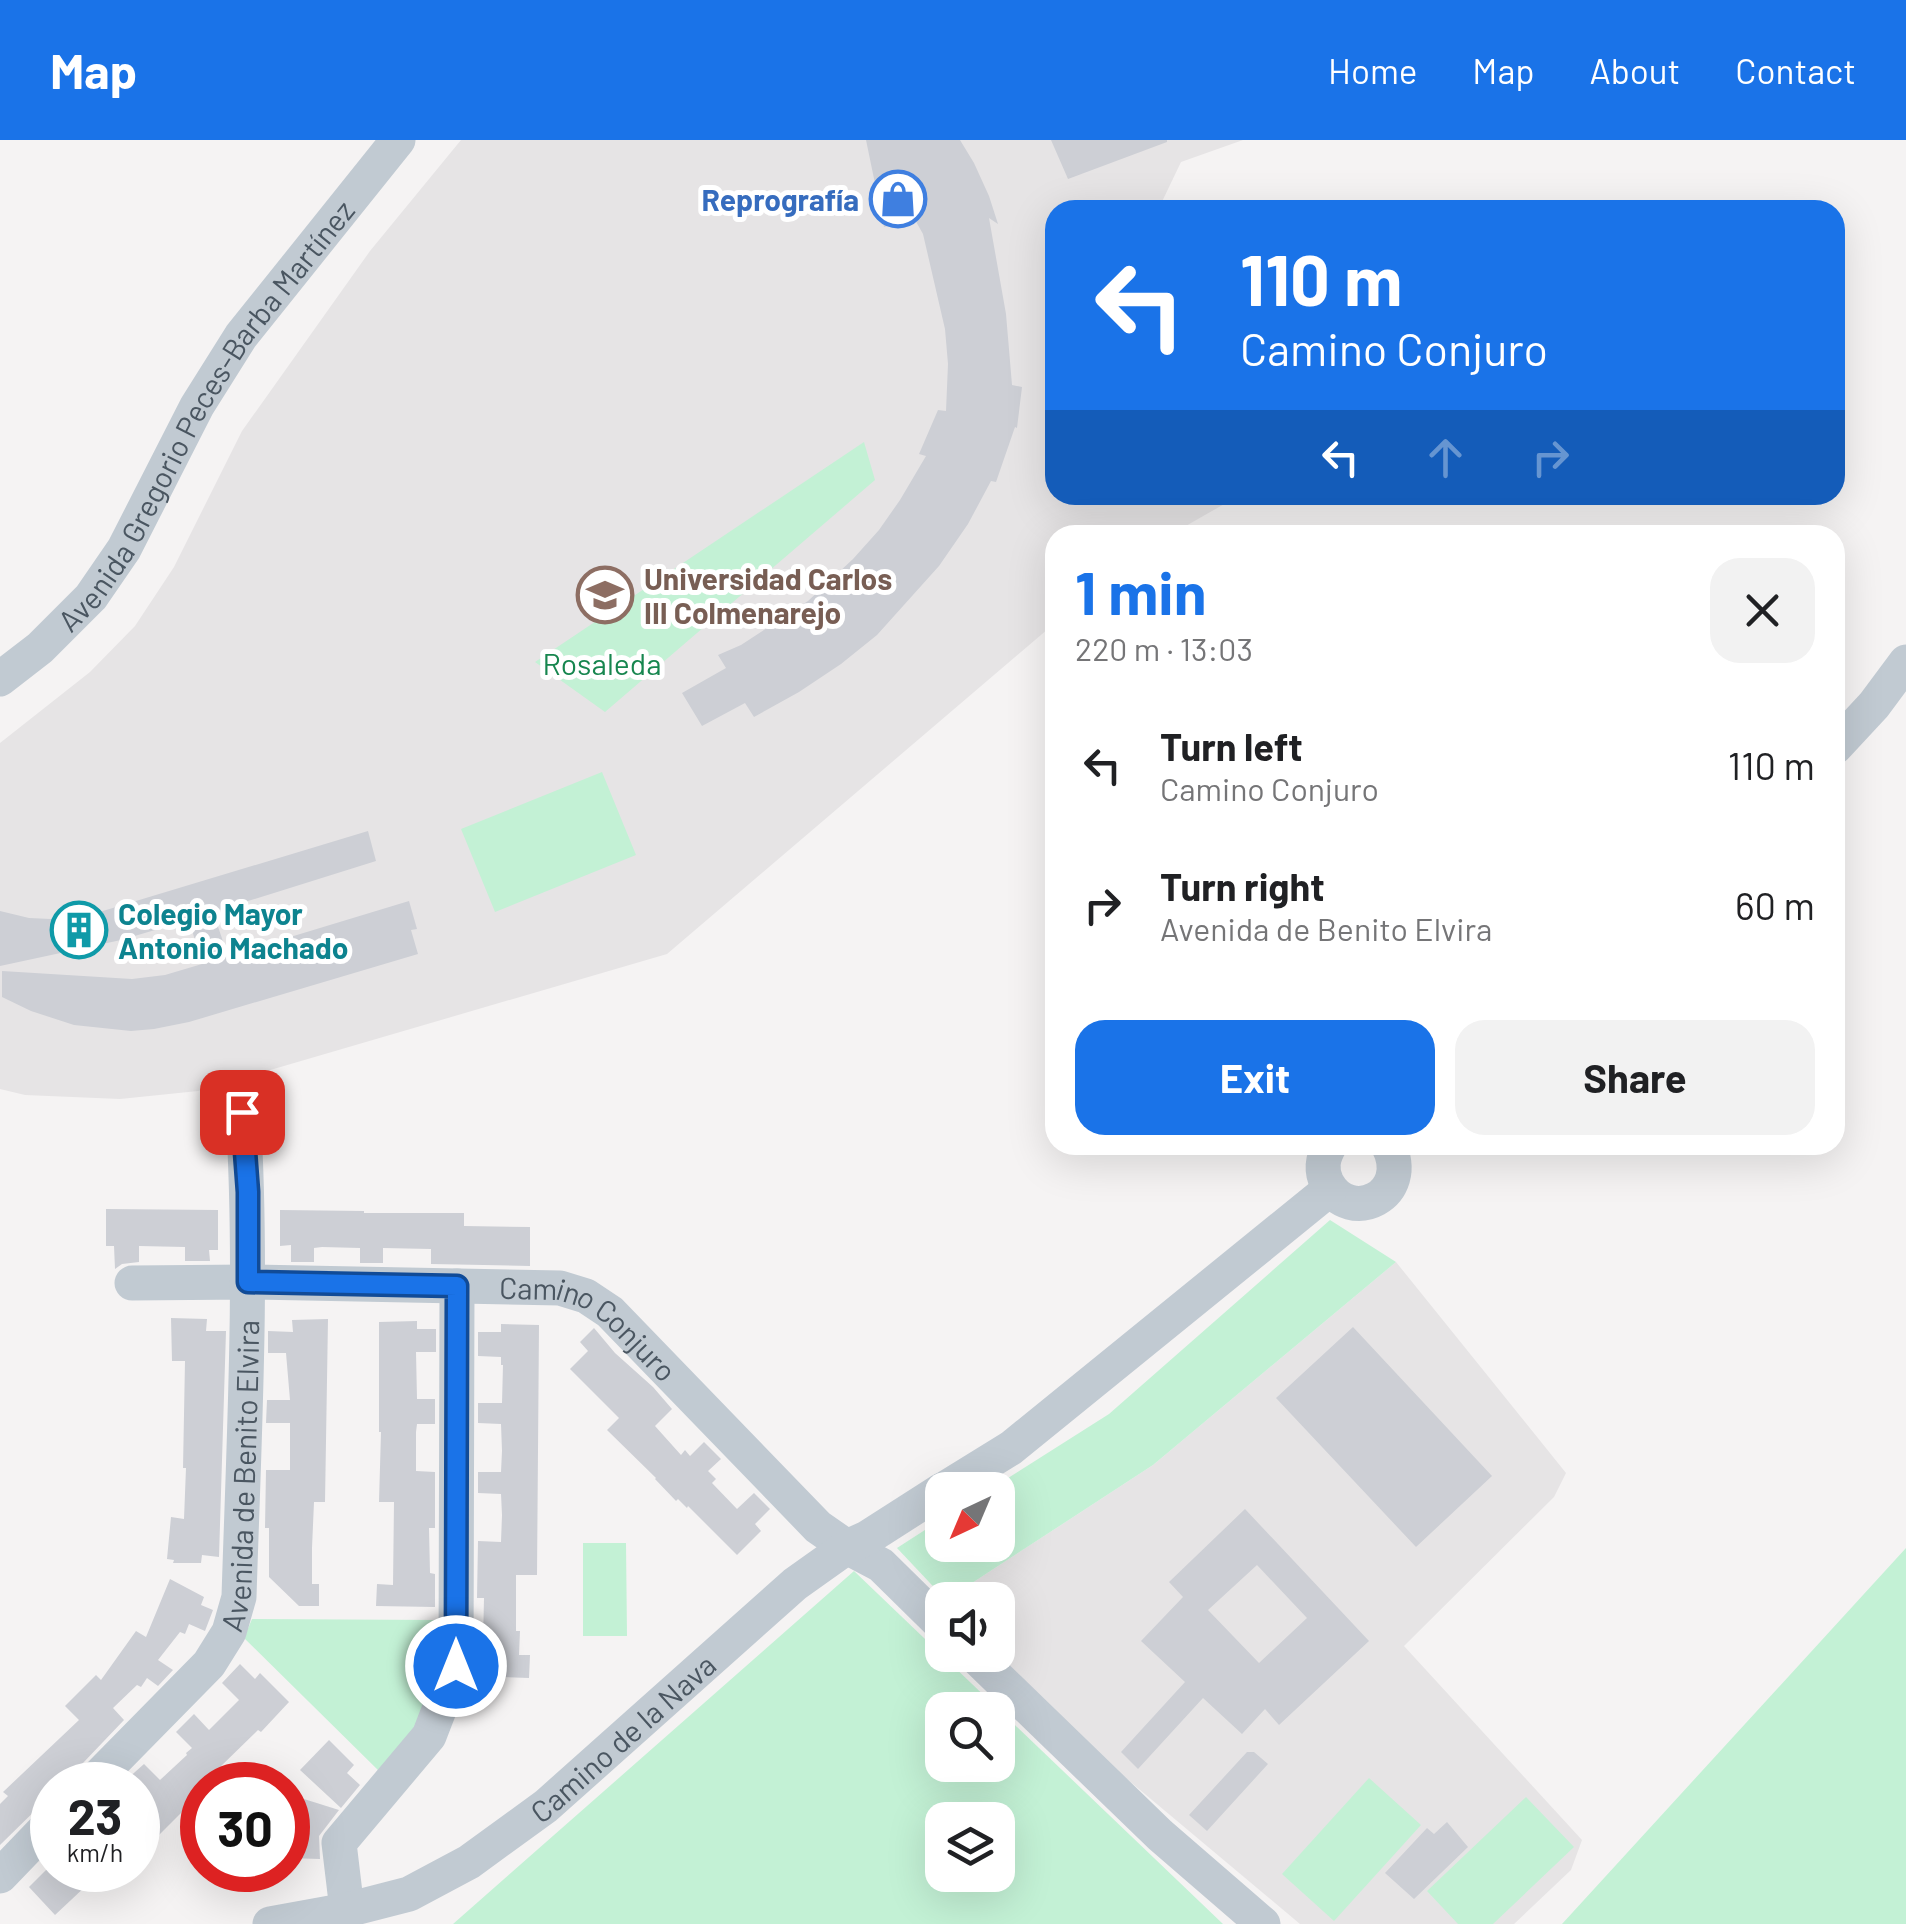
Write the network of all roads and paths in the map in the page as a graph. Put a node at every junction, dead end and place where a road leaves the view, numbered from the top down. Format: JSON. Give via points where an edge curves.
{"nodes":[{"id":1,"x":398,"y":140,"type":"edge"},
{"id":2,"x":1906,"y":662,"type":"edge"},
{"id":3,"x":0,"y":679,"type":"edge"},
{"id":4,"x":1845,"y":736,"type":"edge"},
{"id":5,"x":242,"y":1112,"type":"dead end"},
{"id":6,"x":1326,"y":1155,"type":"edge"},
{"id":7,"x":1393,"y":1155,"type":"edge"},
{"id":8,"x":1330,"y":1189,"type":"junction"},
{"id":9,"x":248,"y":1282,"type":"junction"},
{"id":10,"x":132,"y":1284,"type":"dead end"},
{"id":11,"x":457,"y":1286,"type":"junction"},
{"id":12,"x":972,"y":1472,"type":"edge"},
{"id":13,"x":925,"y":1501,"type":"edge"},
{"id":14,"x":847,"y":1547,"type":"junction"},
{"id":15,"x":925,"y":1608,"type":"edge"},
{"id":16,"x":992,"y":1672,"type":"edge"},
{"id":17,"x":113,"y":1762,"type":"edge"},
{"id":18,"x":30,"y":1845,"type":"edge"},
{"id":19,"x":0,"y":1876,"type":"edge"},
{"id":20,"x":347,"y":1910,"type":"junction"},
{"id":21,"x":270,"y":1924,"type":"edge"},
{"id":22,"x":1263,"y":1924,"type":"edge"}],
"edges":[{"from":1,"to":3,"type":"street","name":"Avenida Gregorio Peces-Barba Martínez","via":[[241,336],[124,550],[90,597]]},
{"from":2,"to":4,"type":"street"},
{"from":5,"to":9,"type":"street","name":"Avenida de Benito Elvira"},
{"from":6,"to":8,"type":"street","via":[[1323,1176]]},
{"from":7,"to":8,"type":"street","via":[[1395,1174],[1379,1197],[1353,1203]]},
{"from":8,"to":12,"type":"street","name":"Camino de la Nava","via":[[1011,1448]]},
{"from":9,"to":10,"type":"street","name":"Camino Conjuro"},
{"from":9,"to":11,"type":"street","name":"Camino Conjuro"},
{"from":9,"to":17,"type":"street","name":"Avenida de Benito Elvira","via":[[239,1597],[229,1632],[209,1664]]},
{"from":11,"to":14,"type":"street","name":"Camino Conjuro","via":[[560,1288],[610,1312],[818,1527]]},
{"from":11,"to":20,"type":"street","via":[[456,1666],[429,1736],[339,1843]]},
{"from":13,"to":14,"type":"street","name":"Camino de la Nava"},
{"from":14,"to":15,"type":"street","name":"Camino Conjuro","via":[[881,1565]]},
{"from":14,"to":20,"type":"street","name":"Camino de la Nava","via":[[794,1584],[546,1806],[469,1862],[409,1894]]},
{"from":16,"to":22,"type":"street"},
{"from":18,"to":19,"type":"street"},
{"from":20,"to":21,"type":"street","name":"Camino de la Nava"}]}
